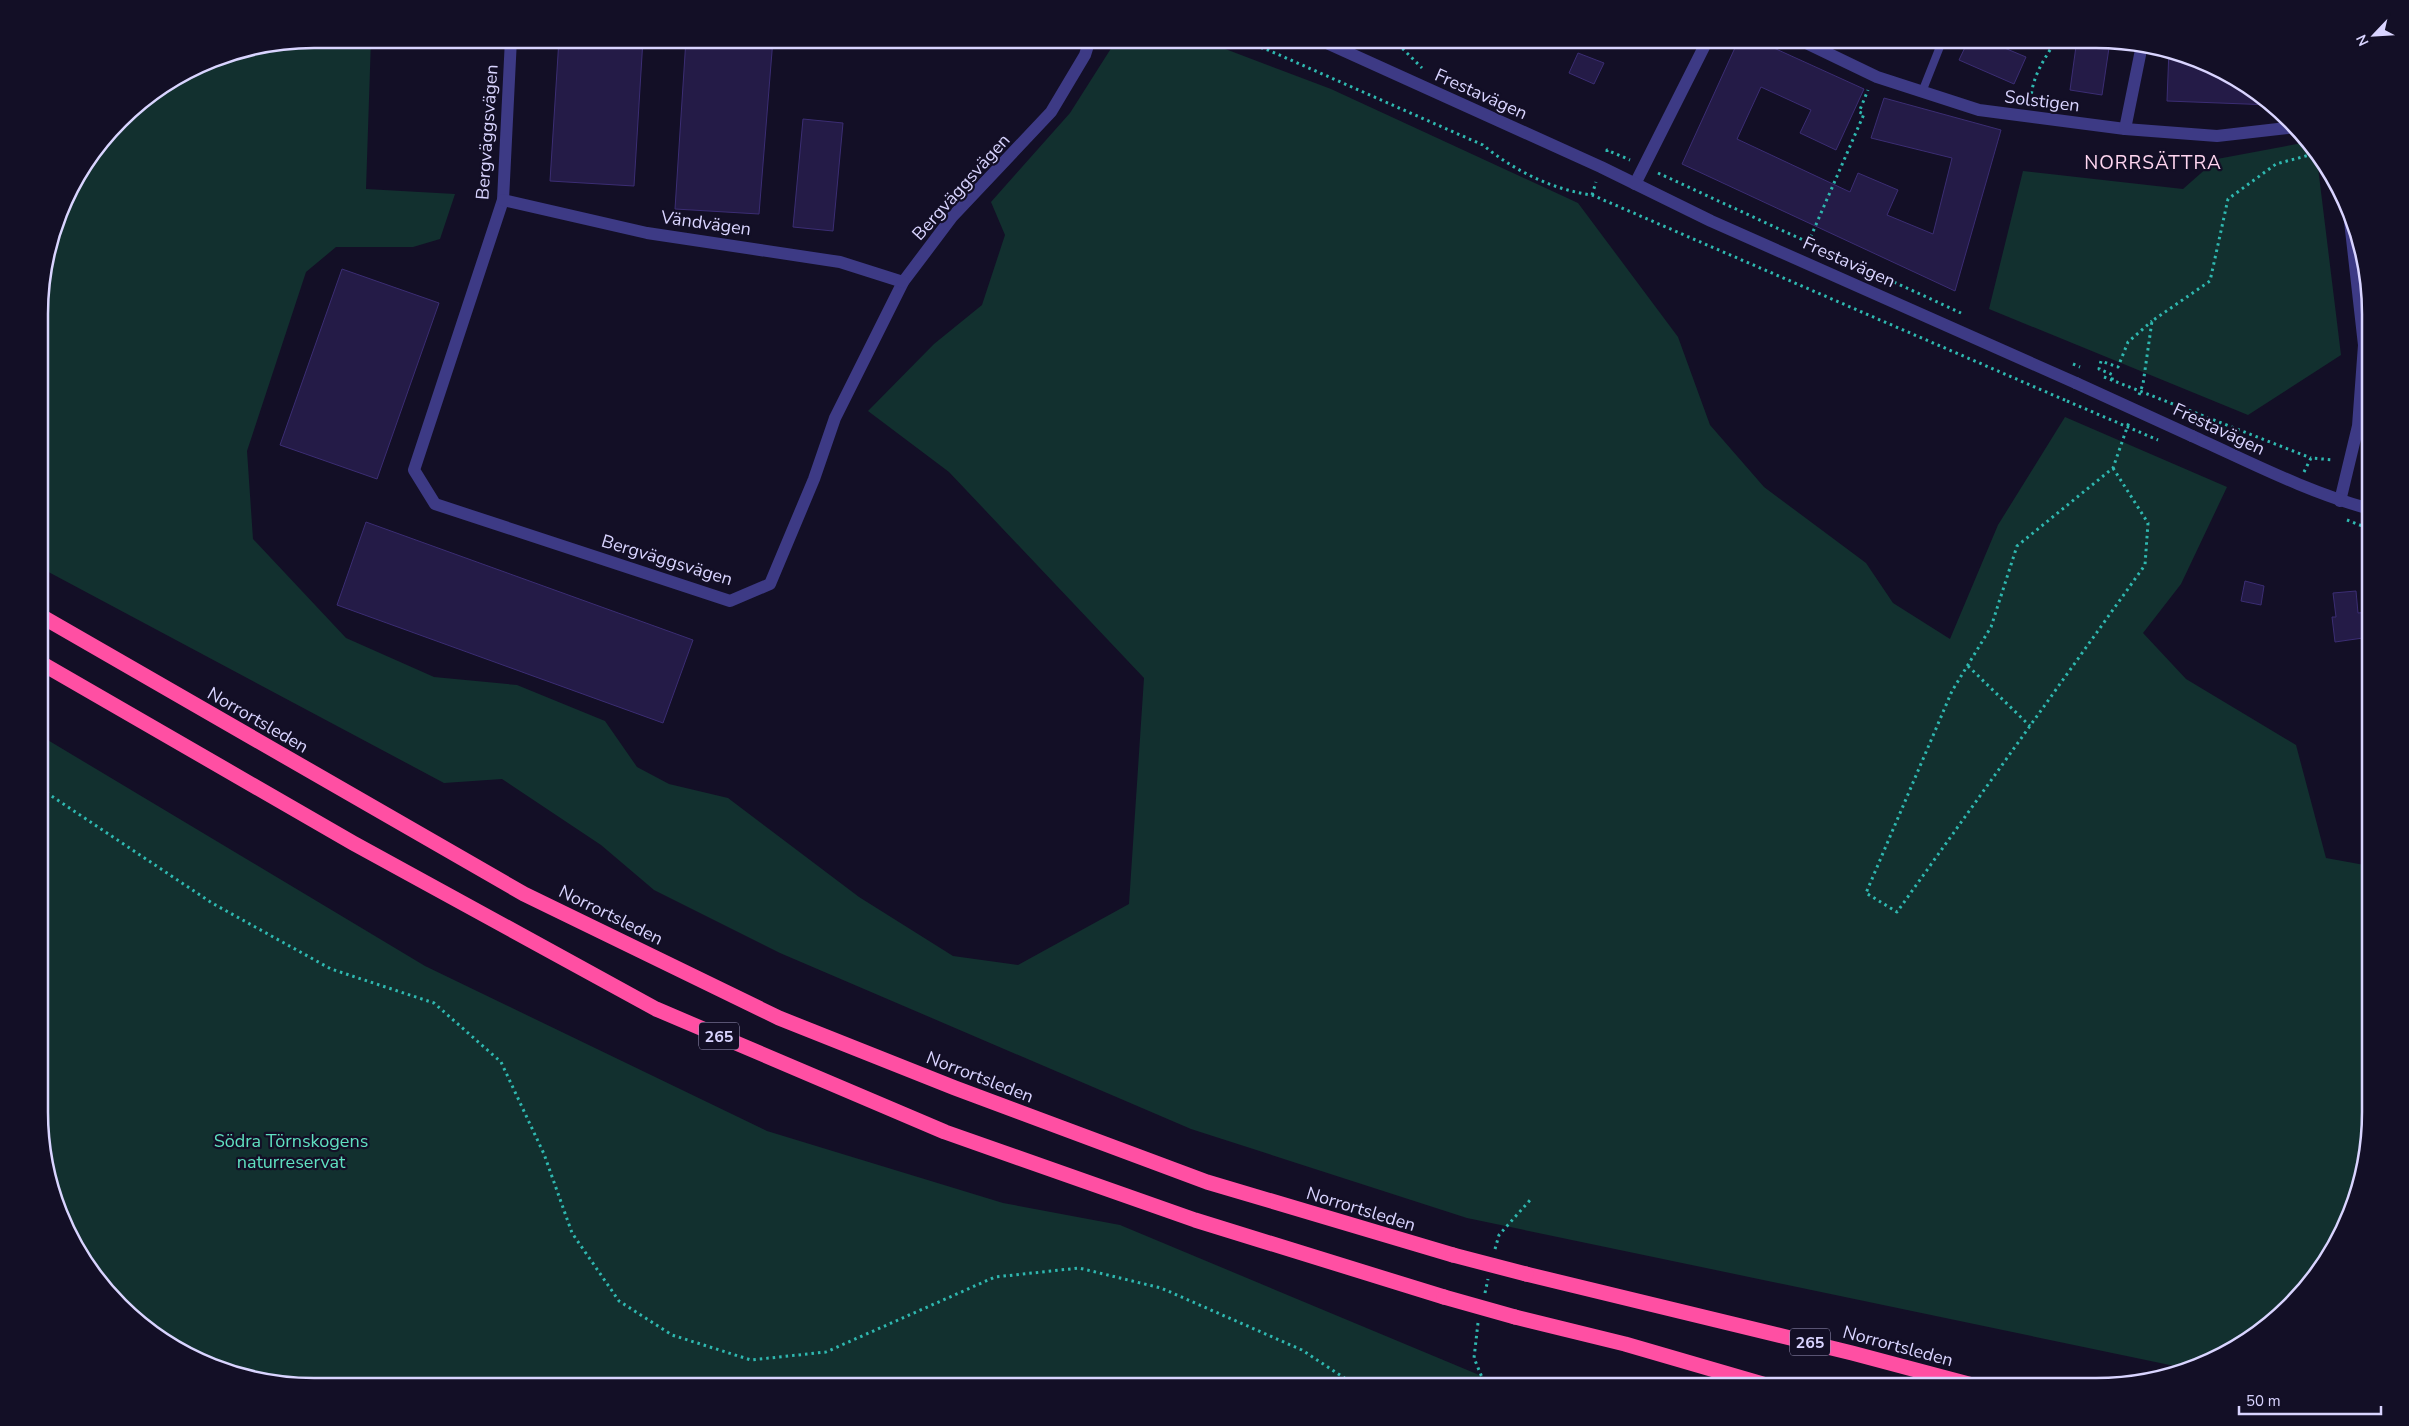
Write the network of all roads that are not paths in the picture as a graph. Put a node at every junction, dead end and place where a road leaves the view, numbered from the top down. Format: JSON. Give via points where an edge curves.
{"nodes":[{"id":1,"x":511,"y":48,"type":"edge"},
{"id":2,"x":1087,"y":48,"type":"edge"},
{"id":3,"x":1338,"y":48,"type":"edge"},
{"id":4,"x":1704,"y":48,"type":"edge"},
{"id":5,"x":1817,"y":48,"type":"edge"},
{"id":6,"x":1939,"y":48,"type":"edge"},
{"id":7,"x":2141,"y":52,"type":"edge"},
{"id":8,"x":1922,"y":92,"type":"junction"},
{"id":9,"x":2287,"y":128,"type":"edge"},
{"id":10,"x":2124,"y":129,"type":"junction"},
{"id":11,"x":1636,"y":184,"type":"junction"},
{"id":12,"x":503,"y":200,"type":"junction"},
{"id":13,"x":2356,"y":260,"type":"edge"},
{"id":14,"x":903,"y":282,"type":"junction"},
{"id":15,"x":2361,"y":303,"type":"edge"},
{"id":16,"x":2362,"y":390,"type":"edge"},
{"id":17,"x":2340,"y":501,"type":"junction"},
{"id":18,"x":2362,"y":507,"type":"edge"},
{"id":19,"x":48,"y":620,"type":"edge"},
{"id":20,"x":48,"y":667,"type":"edge"},
{"id":21,"x":1742,"y":1378,"type":"edge"},
{"id":22,"x":1946,"y":1378,"type":"edge"}],
"edges":[{"from":1,"to":12,"type":"street","name":"Bergväggsvägen"},
{"from":2,"to":14,"type":"street","name":"Bergväggsvägen","via":[[1051,112],[952,217]]},
{"from":3,"to":11,"type":"street","name":"Frestavägen"},
{"from":4,"to":11,"type":"street"},
{"from":5,"to":8,"type":"street","name":"Solstigen","via":[[1877,77]]},
{"from":6,"to":8,"type":"lane"},
{"from":7,"to":10,"type":"street"},
{"from":8,"to":10,"type":"street","name":"Solstigen","via":[[1980,110]]},
{"from":9,"to":10,"type":"street","name":"Solstigen","via":[[2217,136]]},
{"from":11,"to":17,"type":"street","name":"Frestavägen","bridge":true,"via":[[1711,221]]},
{"from":12,"to":14,"type":"street","name":"Vändvägen","via":[[647,233],[840,262]]},
{"from":12,"to":14,"type":"street","name":"Bergväggsvägen","via":[[414,470],[435,504],[730,601],[770,584],[836,418]]},
{"from":13,"to":15,"type":"street"},
{"from":16,"to":17,"type":"street","via":[[2358,426]]},
{"from":17,"to":18,"type":"street","name":"Frestavägen"},
{"from":19,"to":22,"type":"highway","name":"Norrortsleden","number":"265","bridge":true,"via":[[524,894],[779,1018],[1207,1182],[1453,1255]]},
{"from":20,"to":21,"type":"highway","number":"265","bridge":true,"via":[[354,843],[656,1009],[945,1132],[1195,1220],[1444,1297]]}]}
